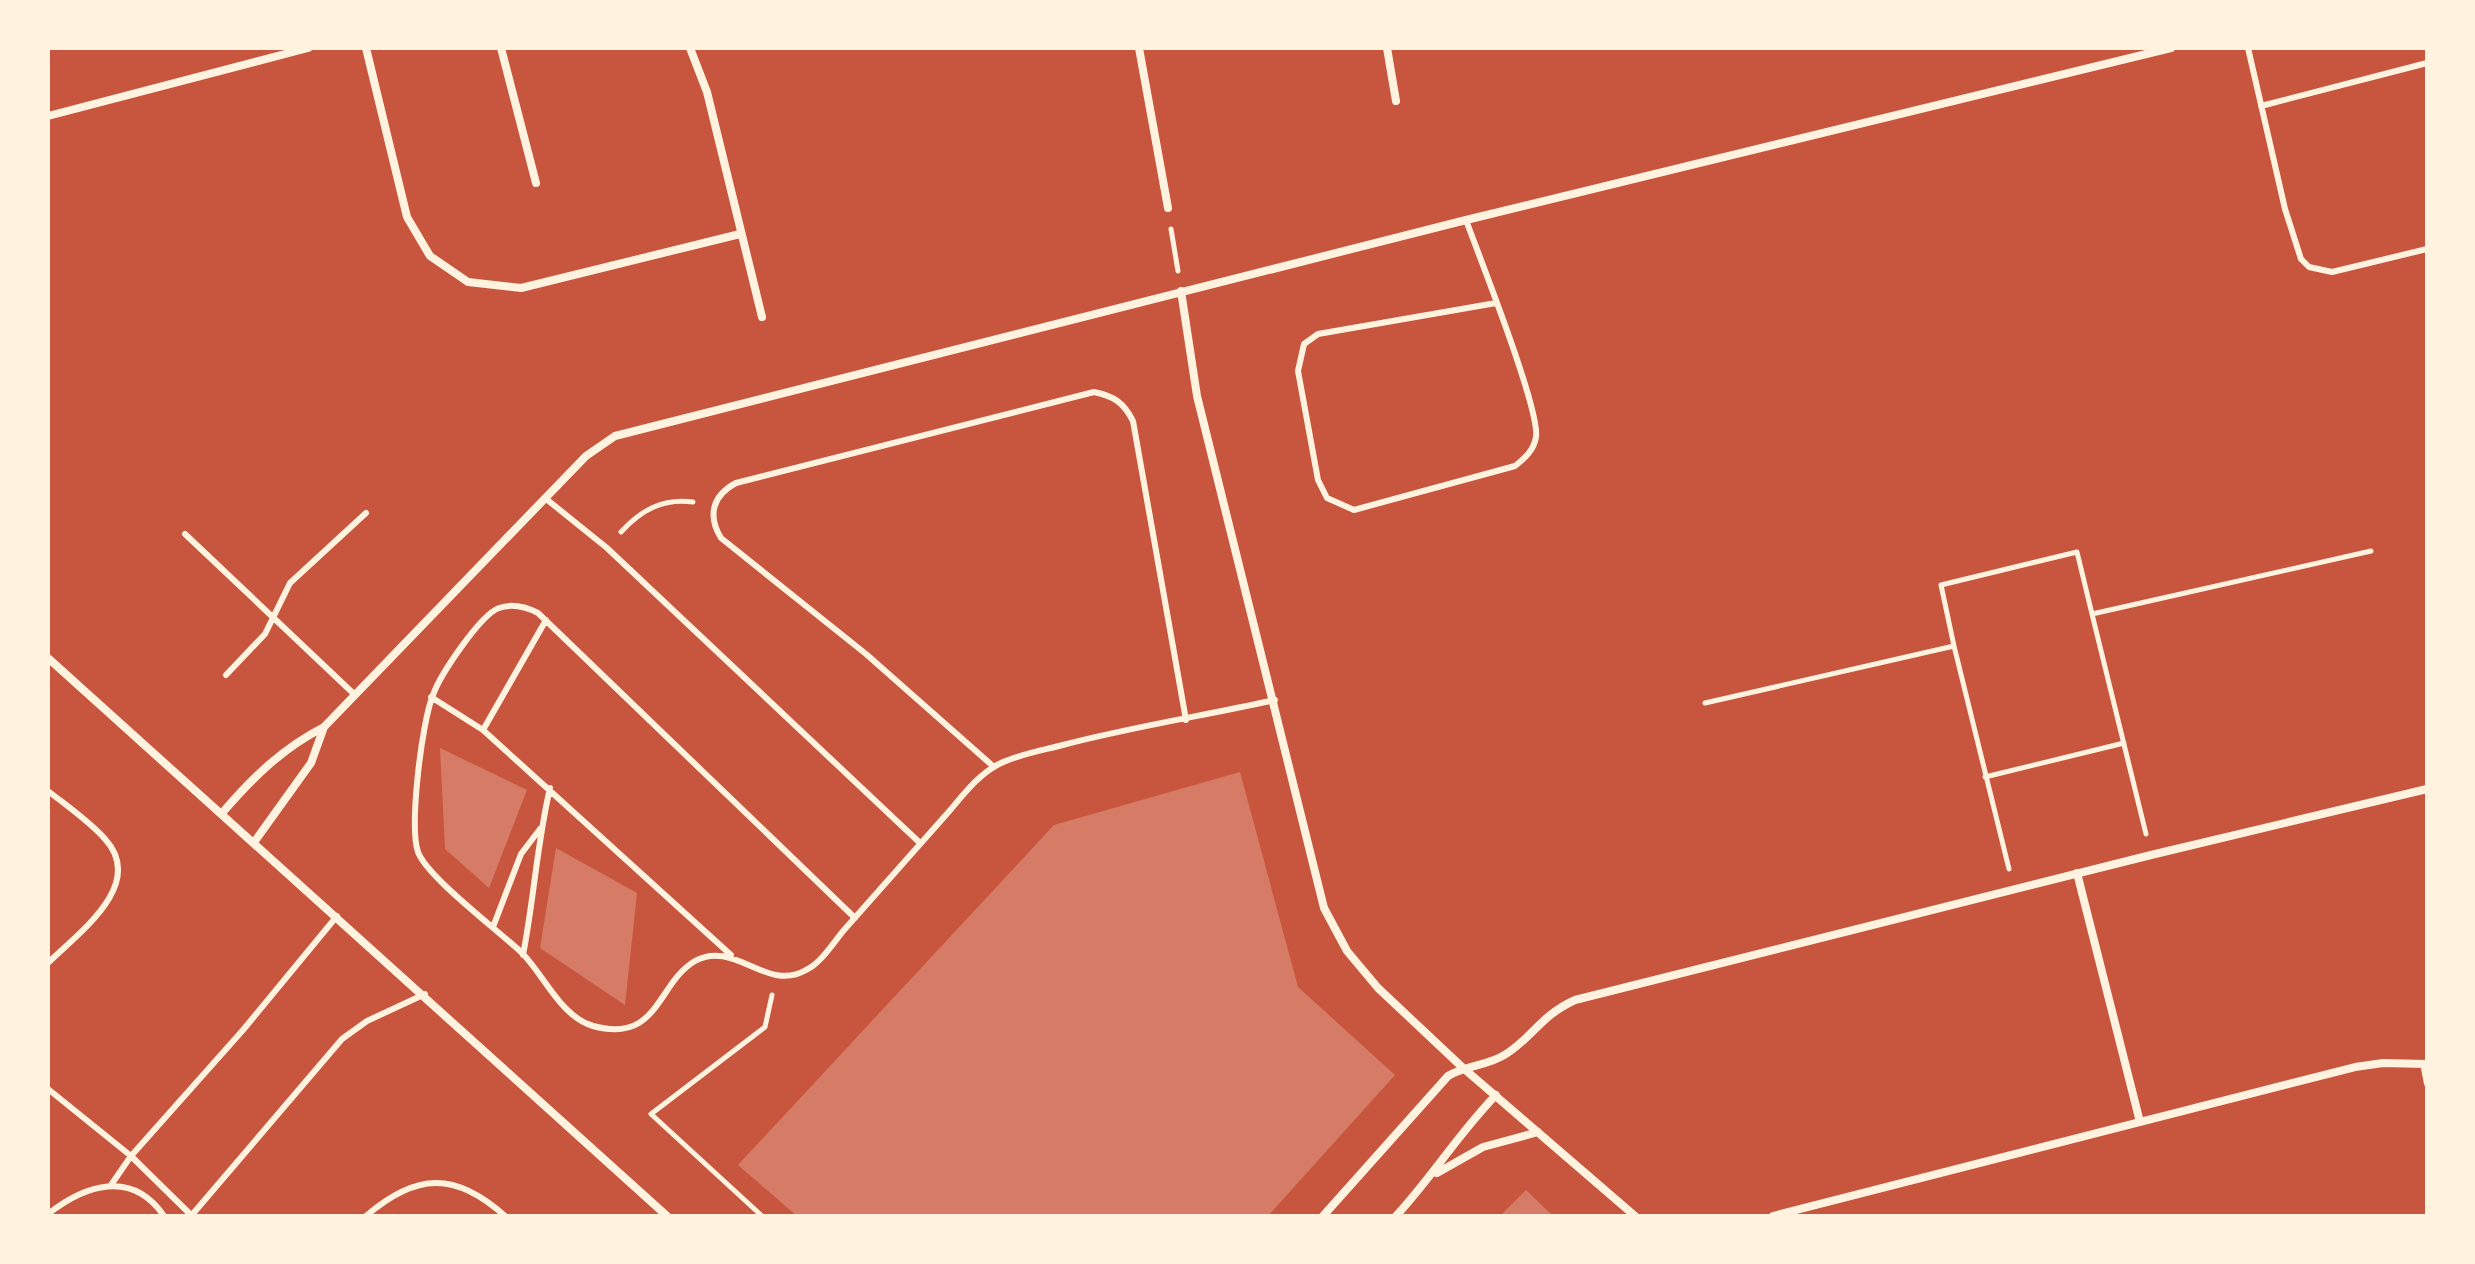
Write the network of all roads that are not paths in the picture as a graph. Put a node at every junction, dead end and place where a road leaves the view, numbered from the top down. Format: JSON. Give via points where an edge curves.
{"nodes":[{"id":1,"x":308,"y":48,"type":"edge"},
{"id":2,"x":366,"y":48,"type":"edge"},
{"id":3,"x":501,"y":48,"type":"edge"},
{"id":4,"x":690,"y":48,"type":"edge"},
{"id":5,"x":1139,"y":48,"type":"edge"},
{"id":6,"x":1387,"y":48,"type":"edge"},
{"id":7,"x":2171,"y":48,"type":"edge"},
{"id":8,"x":2248,"y":48,"type":"edge"},
{"id":9,"x":2427,"y":63,"type":"edge"},
{"id":10,"x":1396,"y":101,"type":"dead end"},
{"id":11,"x":2261,"y":106,"type":"junction"},
{"id":12,"x":48,"y":116,"type":"edge"},
{"id":13,"x":536,"y":183,"type":"dead end"},
{"id":14,"x":1168,"y":208,"type":"dead end"},
{"id":15,"x":1466,"y":220,"type":"junction"},
{"id":16,"x":740,"y":234,"type":"junction"},
{"id":17,"x":2427,"y":249,"type":"edge"},
{"id":18,"x":1181,"y":291,"type":"junction"},
{"id":19,"x":1496,"y":303,"type":"junction"},
{"id":20,"x":762,"y":317,"type":"dead end"},
{"id":21,"x":545,"y":498,"type":"junction"},
{"id":22,"x":366,"y":513,"type":"dead end"},
{"id":23,"x":185,"y":534,"type":"dead end"},
{"id":24,"x":272,"y":616,"type":"junction"},
{"id":25,"x":546,"y":620,"type":"junction"},
{"id":26,"x":48,"y":658,"type":"edge"},
{"id":27,"x":226,"y":675,"type":"dead end"},
{"id":28,"x":354,"y":694,"type":"junction"},
{"id":29,"x":431,"y":697,"type":"junction"},
{"id":30,"x":1275,"y":700,"type":"junction"},
{"id":31,"x":1186,"y":720,"type":"junction"},
{"id":32,"x":324,"y":727,"type":"junction"},
{"id":33,"x":483,"y":730,"type":"junction"},
{"id":34,"x":994,"y":767,"type":"junction"},
{"id":35,"x":550,"y":788,"type":"junction"},
{"id":36,"x":2427,"y":789,"type":"edge"},
{"id":37,"x":49,"y":795,"type":"edge"},
{"id":38,"x":223,"y":812,"type":"junction"},
{"id":39,"x":540,"y":829,"type":"junction"},
{"id":40,"x":255,"y":841,"type":"junction"},
{"id":41,"x":920,"y":843,"type":"junction"},
{"id":42,"x":2077,"y":873,"type":"junction"},
{"id":43,"x":337,"y":916,"type":"junction"},
{"id":44,"x":855,"y":918,"type":"junction"},
{"id":45,"x":493,"y":927,"type":"junction"},
{"id":46,"x":523,"y":955,"type":"junction"},
{"id":47,"x":733,"y":958,"type":"junction"},
{"id":48,"x":48,"y":963,"type":"edge"},
{"id":49,"x":425,"y":994,"type":"junction"},
{"id":50,"x":2425,"y":1064,"type":"edge"},
{"id":51,"x":1462,"y":1067,"type":"junction"},
{"id":52,"x":2427,"y":1084,"type":"edge"},
{"id":53,"x":48,"y":1089,"type":"edge"},
{"id":54,"x":1496,"y":1095,"type":"junction"},
{"id":55,"x":2140,"y":1122,"type":"junction"},
{"id":56,"x":1538,"y":1132,"type":"junction"},
{"id":57,"x":131,"y":1156,"type":"junction"},
{"id":58,"x":1433,"y":1176,"type":"junction"},
{"id":59,"x":111,"y":1185,"type":"junction"},
{"id":60,"x":48,"y":1214,"type":"edge"},
{"id":61,"x":164,"y":1216,"type":"edge"},
{"id":62,"x":191,"y":1216,"type":"edge"},
{"id":63,"x":366,"y":1216,"type":"edge"},
{"id":64,"x":505,"y":1216,"type":"edge"},
{"id":65,"x":667,"y":1216,"type":"edge"},
{"id":66,"x":1323,"y":1216,"type":"edge"},
{"id":67,"x":1396,"y":1216,"type":"edge"},
{"id":68,"x":1635,"y":1216,"type":"edge"},
{"id":69,"x":1773,"y":1216,"type":"edge"}],
"edges":[{"from":1,"to":12,"type":"street"},
{"from":2,"to":16,"type":"street","via":[[407,217],[430,256],[468,282],[521,288]]},
{"from":3,"to":13,"type":"street"},
{"from":4,"to":16,"type":"street","via":[[707,92]]},
{"from":5,"to":14,"type":"street"},
{"from":6,"to":10,"type":"street"},
{"from":7,"to":15,"type":"street"},
{"from":8,"to":11,"type":"lane"},
{"from":9,"to":11,"type":"lane"},
{"from":11,"to":17,"type":"lane","via":[[2285,209],[2301,259],[2309,267],[2332,272]]},
{"from":15,"to":18,"type":"street"},
{"from":15,"to":19,"type":"lane"},
{"from":16,"to":20,"type":"street"},
{"from":18,"to":21,"type":"street","via":[[632,430],[586,456]]},
{"from":18,"to":30,"type":"street","via":[[1197,396]]},
{"from":19,"to":19,"type":"lane","via":[[1536,423],[1526,458],[1515,466],[1354,510],[1327,498],[1318,480],[1298,371],[1304,344],[1318,334]]},
{"from":21,"to":28,"type":"street"},
{"from":21,"to":41,"type":"lane","via":[[607,548]]},
{"from":22,"to":24,"type":"lane","via":[[290,583]]},
{"from":23,"to":24,"type":"lane"},
{"from":24,"to":27,"type":"lane","via":[[259,641]]},
{"from":24,"to":28,"type":"lane"},
{"from":25,"to":29,"type":"lane","via":[[520,606],[491,612]]},
{"from":25,"to":33,"type":"lane"},
{"from":25,"to":44,"type":"lane"},
{"from":26,"to":38,"type":"street"},
{"from":28,"to":32,"type":"street"},
{"from":29,"to":33,"type":"lane"},
{"from":29,"to":45,"type":"lane","via":[[416,801],[418,851],[422,861]]},
{"from":30,"to":31,"type":"lane"},
{"from":30,"to":51,"type":"street","via":[[1324,908],[1347,951],[1378,988]]},
{"from":31,"to":34,"type":"lane","via":[[1094,736]]},
{"from":31,"to":34,"type":"lane","via":[[1133,421],[1119,400],[1094,392],[736,483],[719,495],[715,528],[721,538],[866,654]]},
{"from":32,"to":38,"type":"street","via":[[254,775]]},
{"from":32,"to":40,"type":"street","via":[[311,763]]},
{"from":33,"to":35,"type":"lane"},
{"from":34,"to":41,"type":"lane"},
{"from":35,"to":39,"type":"lane"},
{"from":35,"to":47,"type":"lane"},
{"from":36,"to":42,"type":"street"},
{"from":37,"to":48,"type":"lane","via":[[106,840],[118,869],[110,900]]},
{"from":38,"to":40,"type":"street"},
{"from":39,"to":45,"type":"lane","via":[[521,854]]},
{"from":39,"to":46,"type":"lane","via":[[539,867]]},
{"from":40,"to":43,"type":"street"},
{"from":41,"to":44,"type":"lane"},
{"from":42,"to":51,"type":"street","via":[[1575,1000],[1551,1011],[1509,1053]]},
{"from":42,"to":55,"type":"street"},
{"from":43,"to":49,"type":"street"},
{"from":43,"to":57,"type":"lane"},
{"from":44,"to":47,"type":"lane","via":[[809,969],[796,974],[769,975]]},
{"from":45,"to":46,"type":"lane"},
{"from":46,"to":47,"type":"lane","via":[[575,1018],[616,1029],[650,1016],[691,963],[719,955]]},
{"from":49,"to":62,"type":"lane","via":[[342,1039]]},
{"from":49,"to":65,"type":"street"},
{"from":50,"to":52,"type":"lane"},
{"from":50,"to":55,"type":"street","via":[[2355,1067]]},
{"from":51,"to":54,"type":"street"},
{"from":51,"to":66,"type":"street","via":[[1448,1076]]},
{"from":53,"to":57,"type":"lane"},
{"from":54,"to":56,"type":"street"},
{"from":54,"to":58,"type":"street","via":[[1465,1128]]},
{"from":55,"to":69,"type":"street"},
{"from":56,"to":58,"type":"street","via":[[1483,1147]]},
{"from":56,"to":68,"type":"street"},
{"from":57,"to":59,"type":"lane"},
{"from":57,"to":62,"type":"lane"},
{"from":58,"to":67,"type":"street"},
{"from":59,"to":60,"type":"lane","via":[[84,1189]]},
{"from":59,"to":61,"type":"lane","via":[[137,1192]]},
{"from":63,"to":64,"type":"lane","via":[[395,1193],[442,1182],[466,1188]]}]}
